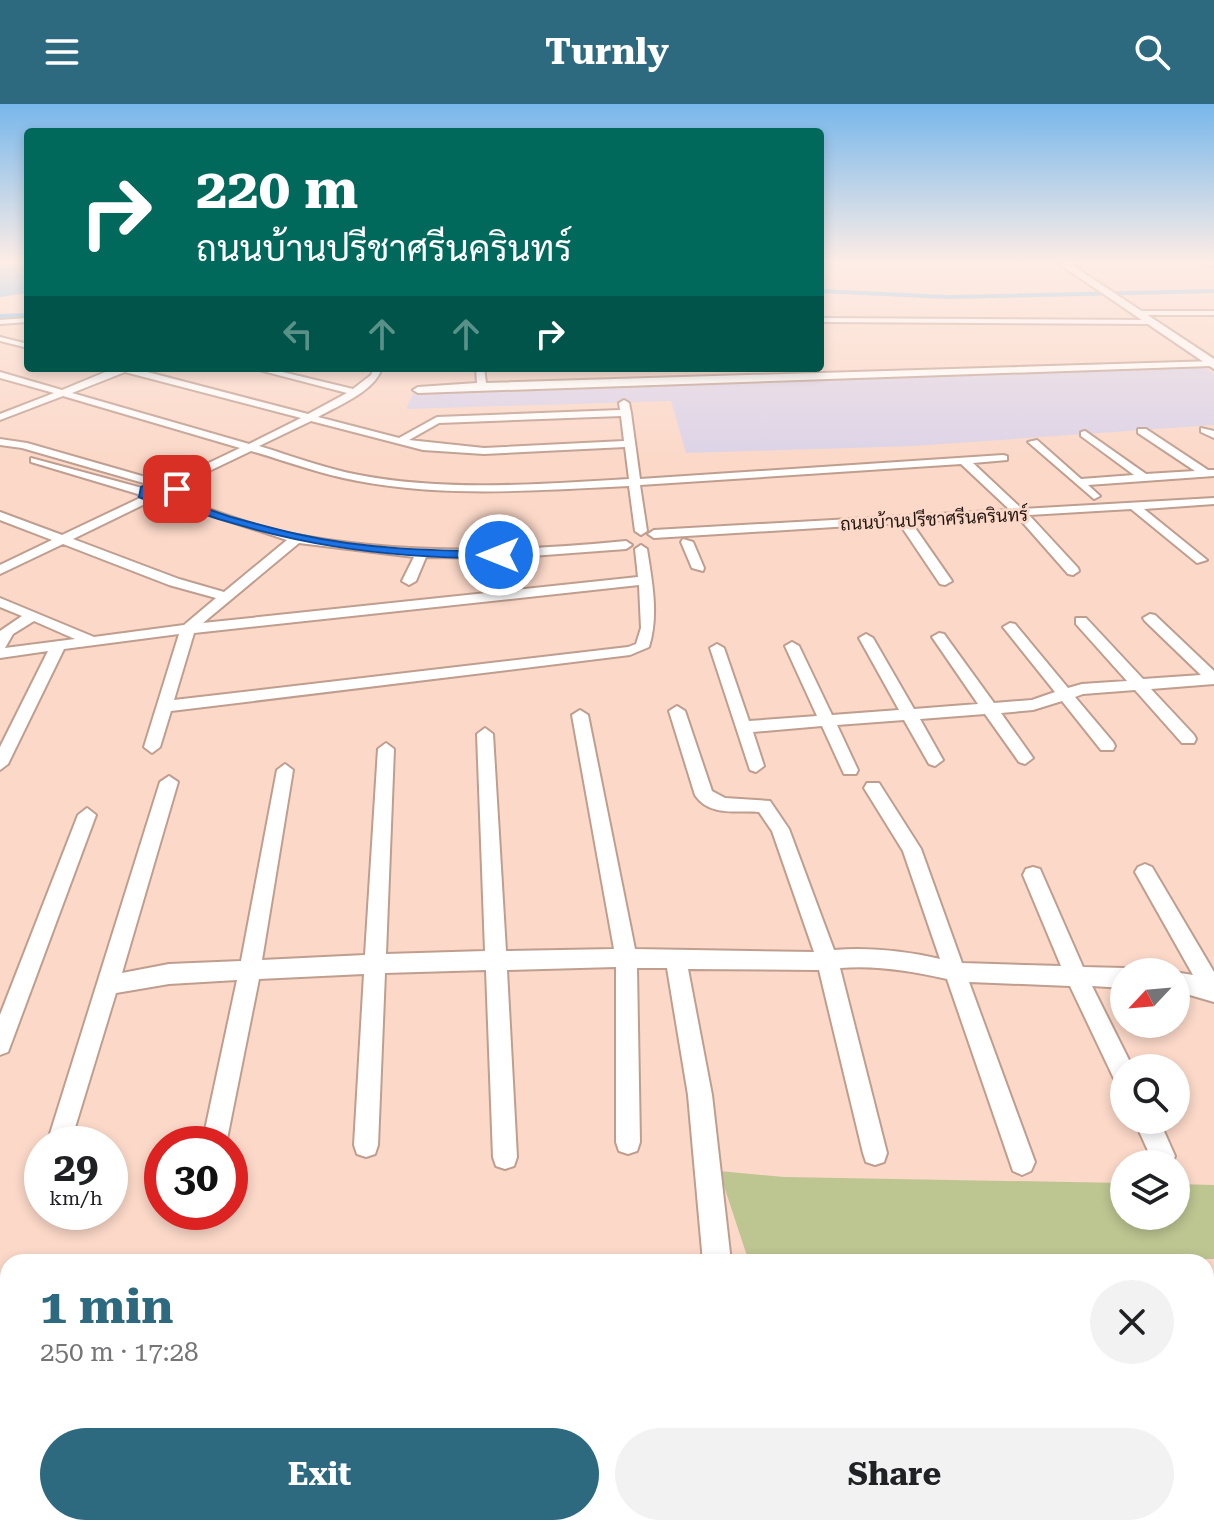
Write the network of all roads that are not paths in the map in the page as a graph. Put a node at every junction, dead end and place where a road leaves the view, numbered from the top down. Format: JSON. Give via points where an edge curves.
{"nodes":[{"id":1,"x":1161,"y":330,"type":"edge"},
{"id":2,"x":0,"y":339,"type":"edge"},
{"id":3,"x":24,"y":345,"type":"edge"},
{"id":4,"x":1212,"y":364,"type":"edge"},
{"id":5,"x":115,"y":372,"type":"edge"},
{"id":6,"x":139,"y":372,"type":"edge"},
{"id":7,"x":272,"y":372,"type":"edge"},
{"id":8,"x":376,"y":372,"type":"edge"},
{"id":9,"x":480,"y":372,"type":"edge"},
{"id":10,"x":0,"y":375,"type":"edge"},
{"id":11,"x":480,"y":386,"type":"junction"},
{"id":12,"x":418,"y":390,"type":"dead end"},
{"id":13,"x":355,"y":392,"type":"junction"},
{"id":14,"x":66,"y":394,"type":"junction"},
{"id":15,"x":11,"y":402,"type":"dead end"},
{"id":16,"x":34,"y":405,"type":"junction"},
{"id":17,"x":0,"y":417,"type":"edge"},
{"id":18,"x":309,"y":418,"type":"junction"},
{"id":19,"x":1142,"y":431,"type":"dead end"},
{"id":20,"x":1085,"y":434,"type":"dead end"},
{"id":21,"x":0,"y":442,"type":"edge"},
{"id":22,"x":399,"y":442,"type":"junction"},
{"id":23,"x":1033,"y":442,"type":"dead end"},
{"id":24,"x":631,"y":444,"type":"junction"},
{"id":25,"x":248,"y":447,"type":"junction"},
{"id":26,"x":0,"y":451,"type":"edge"},
{"id":27,"x":1003,"y":458,"type":"dead end"},
{"id":28,"x":964,"y":461,"type":"junction"},
{"id":29,"x":1210,"y":473,"type":"edge"},
{"id":30,"x":1143,"y":477,"type":"junction"},
{"id":31,"x":635,"y":482,"type":"junction"},
{"id":32,"x":1081,"y":482,"type":"junction"},
{"id":33,"x":159,"y":484,"type":"junction"},
{"id":34,"x":172,"y":490,"type":"junction"},
{"id":35,"x":146,"y":495,"type":"junction"},
{"id":36,"x":1094,"y":496,"type":"dead end"},
{"id":37,"x":1214,"y":501,"type":"edge"},
{"id":38,"x":1139,"y":511,"type":"junction"},
{"id":39,"x":1214,"y":511,"type":"edge"},
{"id":40,"x":0,"y":516,"type":"edge"},
{"id":41,"x":1025,"y":519,"type":"junction"},
{"id":42,"x":908,"y":526,"type":"junction"},
{"id":43,"x":651,"y":537,"type":"junction"},
{"id":44,"x":297,"y":538,"type":"junction"},
{"id":45,"x":64,"y":540,"type":"junction"},
{"id":46,"x":626,"y":541,"type":"junction"},
{"id":47,"x":687,"y":542,"type":"junction"},
{"id":48,"x":641,"y":549,"type":"junction"},
{"id":49,"x":421,"y":554,"type":"junction"},
{"id":50,"x":1201,"y":560,"type":"dead end"},
{"id":51,"x":698,"y":568,"type":"dead end"},
{"id":52,"x":0,"y":570,"type":"edge"},
{"id":53,"x":1073,"y":571,"type":"dead end"},
{"id":54,"x":645,"y":580,"type":"junction"},
{"id":55,"x":409,"y":581,"type":"dead end"},
{"id":56,"x":945,"y":581,"type":"dead end"},
{"id":57,"x":226,"y":597,"type":"junction"},
{"id":58,"x":0,"y":602,"type":"edge"},
{"id":59,"x":33,"y":616,"type":"junction"},
{"id":60,"x":1150,"y":618,"type":"dead end"},
{"id":61,"x":1081,"y":621,"type":"dead end"},
{"id":62,"x":1010,"y":627,"type":"dead end"},
{"id":63,"x":188,"y":629,"type":"junction"},
{"id":64,"x":939,"y":637,"type":"dead end"},
{"id":65,"x":866,"y":638,"type":"dead end"},
{"id":66,"x":92,"y":641,"type":"junction"},
{"id":67,"x":0,"y":645,"type":"edge"},
{"id":68,"x":58,"y":646,"type":"junction"},
{"id":69,"x":792,"y":646,"type":"dead end"},
{"id":70,"x":717,"y":648,"type":"dead end"},
{"id":71,"x":0,"y":653,"type":"edge"},
{"id":72,"x":1214,"y":679,"type":"edge"},
{"id":73,"x":1139,"y":686,"type":"junction"},
{"id":74,"x":1064,"y":694,"type":"junction"},
{"id":75,"x":167,"y":706,"type":"junction"},
{"id":76,"x":991,"y":708,"type":"junction"},
{"id":77,"x":677,"y":711,"type":"dead end"},
{"id":78,"x":911,"y":713,"type":"junction"},
{"id":79,"x":580,"y":715,"type":"dead end"},
{"id":80,"x":825,"y":720,"type":"junction"},
{"id":81,"x":743,"y":727,"type":"junction"},
{"id":82,"x":485,"y":734,"type":"dead end"},
{"id":83,"x":1188,"y":739,"type":"dead end"},
{"id":84,"x":1107,"y":746,"type":"dead end"},
{"id":85,"x":152,"y":747,"type":"dead end"},
{"id":86,"x":386,"y":749,"type":"dead end"},
{"id":87,"x":1025,"y":758,"type":"dead end"},
{"id":88,"x":935,"y":760,"type":"dead end"},
{"id":89,"x":0,"y":764,"type":"edge"},
{"id":90,"x":756,"y":766,"type":"dead end"},
{"id":91,"x":285,"y":770,"type":"dead end"},
{"id":92,"x":850,"y":770,"type":"dead end"},
{"id":93,"x":169,"y":782,"type":"dead end"},
{"id":94,"x":873,"y":788,"type":"dead end"},
{"id":95,"x":87,"y":815,"type":"dead end"},
{"id":96,"x":1145,"y":872,"type":"dead end"},
{"id":97,"x":1033,"y":875,"type":"dead end"},
{"id":98,"x":626,"y":958,"type":"junction"},
{"id":99,"x":676,"y":959,"type":"junction"},
{"id":100,"x":827,"y":960,"type":"junction"},
{"id":101,"x":497,"y":961,"type":"junction"},
{"id":102,"x":373,"y":964,"type":"junction"},
{"id":103,"x":250,"y":970,"type":"junction"},
{"id":104,"x":957,"y":972,"type":"junction"},
{"id":105,"x":1076,"y":976,"type":"junction"},
{"id":106,"x":1110,"y":977,"type":"edge"},
{"id":107,"x":107,"y":985,"type":"junction"},
{"id":108,"x":1190,"y":985,"type":"edge"},
{"id":109,"x":1214,"y":991,"type":"edge"},
{"id":110,"x":0,"y":1044,"type":"edge"},
{"id":111,"x":1114,"y":1054,"type":"edge"},
{"id":112,"x":64,"y":1126,"type":"edge"},
{"id":113,"x":218,"y":1126,"type":"edge"},
{"id":114,"x":628,"y":1142,"type":"dead end"},
{"id":115,"x":366,"y":1145,"type":"dead end"},
{"id":116,"x":875,"y":1153,"type":"dead end"},
{"id":117,"x":505,"y":1157,"type":"dead end"},
{"id":118,"x":1022,"y":1162,"type":"dead end"},
{"id":119,"x":716,"y":1254,"type":"edge"}],
"edges":[{"from":1,"to":4,"type":"main road"},
{"from":2,"to":3,"type":"street"},
{"from":4,"to":11,"type":"street"},
{"from":5,"to":14,"type":"street"},
{"from":6,"to":18,"type":"street"},
{"from":7,"to":13,"type":"street"},
{"from":8,"to":13,"type":"street"},
{"from":9,"to":11,"type":"street"},
{"from":10,"to":14,"type":"street"},
{"from":11,"to":12,"type":"street"},
{"from":13,"to":18,"type":"street"},
{"from":14,"to":16,"type":"street"},
{"from":14,"to":25,"type":"street"},
{"from":15,"to":16,"type":"street"},
{"from":16,"to":17,"type":"street"},
{"from":18,"to":22,"type":"street"},
{"from":18,"to":25,"type":"street"},
{"from":19,"to":29,"type":"street"},
{"from":20,"to":30,"type":"street"},
{"from":21,"to":33,"type":"street","name":"ถนนบ้านปรีชาศรีนครินทร์"},
{"from":22,"to":24,"type":"street","via":[[484,451]]},
{"from":22,"to":24,"type":"street","via":[[437,420],[625,408]]},
{"from":23,"to":32,"type":"street"},
{"from":24,"to":31,"type":"street"},
{"from":25,"to":31,"type":"street","via":[[357,478],[429,487]]},
{"from":25,"to":34,"type":"street"},
{"from":26,"to":35,"type":"street","name":"ถนนบ้านปรีชาศรีนครินทร์"},
{"from":27,"to":28,"type":"street"},
{"from":28,"to":31,"type":"street"},
{"from":28,"to":41,"type":"street"},
{"from":29,"to":30,"type":"street"},
{"from":30,"to":32,"type":"street"},
{"from":31,"to":43,"type":"street"},
{"from":32,"to":36,"type":"street"},
{"from":33,"to":34,"type":"street","name":"ถนนบ้านปรีชาศรีนครินทร์"},
{"from":33,"to":35,"type":"street","name":"ถนนบ้านปรีชาศรีนครินทร์"},
{"from":34,"to":35,"type":"street","name":"ถนนบ้านปรีชาศรีนครินทร์"},
{"from":34,"to":44,"type":"street","name":"ถนนบ้านปรีชาศรีนครินทร์","via":[[226,519]]},
{"from":34,"to":46,"type":"street","name":"ถนนบ้านปรีชาศรีนครินทร์","via":[[299,528],[375,541]]},
{"from":35,"to":45,"type":"street"},
{"from":37,"to":38,"type":"street","name":"ถนนบ้านปรีชาศรีนครินทร์"},
{"from":38,"to":39,"type":"street","name":"ถนนบ้านปรีชาศรีนครินทร์"},
{"from":38,"to":41,"type":"street","name":"ถนนบ้านปรีชาศรีนครินทร์"},
{"from":38,"to":50,"type":"street"},
{"from":40,"to":45,"type":"street"},
{"from":41,"to":42,"type":"street","name":"ถนนบ้านปรีชาศรีนครินทร์"},
{"from":41,"to":53,"type":"street"},
{"from":42,"to":43,"type":"street","name":"ถนนบ้านปรีชาศรีนครินทร์"},
{"from":42,"to":47,"type":"street","name":"ถนนบ้านปรีชาศรีนครินทร์"},
{"from":42,"to":56,"type":"street"},
{"from":43,"to":46,"type":"street","name":"ถนนบ้านปรีชาศรีนครินทร์"},
{"from":43,"to":47,"type":"street","name":"ถนนบ้านปรีชาศรีนครินทร์"},
{"from":43,"to":48,"type":"street","name":"ถนนบ้านปรีชาศรีนครินทร์"},
{"from":44,"to":49,"type":"street","name":"ถนนบ้านปรีชาศรีนครินทร์"},
{"from":44,"to":57,"type":"street"},
{"from":45,"to":52,"type":"street"},
{"from":45,"to":57,"type":"street"},
{"from":46,"to":48,"type":"street","name":"ถนนบ้านปรีชาศรีนครินทร์"},
{"from":46,"to":49,"type":"street","name":"ถนนบ้านปรีชาศรีนครินทร์","via":[[499,555]]},
{"from":47,"to":51,"type":"street"},
{"from":48,"to":54,"type":"street"},
{"from":49,"to":55,"type":"street"},
{"from":54,"to":63,"type":"street"},
{"from":54,"to":75,"type":"street","via":[[648,628],[642,647],[630,651]]},
{"from":57,"to":63,"type":"street"},
{"from":58,"to":59,"type":"street"},
{"from":59,"to":66,"type":"street"},
{"from":59,"to":67,"type":"street","via":[[7,631]]},
{"from":60,"to":72,"type":"street"},
{"from":61,"to":73,"type":"street"},
{"from":62,"to":74,"type":"street"},
{"from":63,"to":66,"type":"street"},
{"from":63,"to":75,"type":"street"},
{"from":64,"to":76,"type":"street"},
{"from":65,"to":78,"type":"street"},
{"from":66,"to":68,"type":"street"},
{"from":68,"to":71,"type":"street"},
{"from":68,"to":89,"type":"street"},
{"from":69,"to":80,"type":"street"},
{"from":70,"to":81,"type":"street"},
{"from":72,"to":73,"type":"street"},
{"from":73,"to":74,"type":"street"},
{"from":73,"to":83,"type":"street"},
{"from":74,"to":76,"type":"street","via":[[1045,703]]},
{"from":74,"to":84,"type":"street"},
{"from":75,"to":85,"type":"street"},
{"from":76,"to":78,"type":"street"},
{"from":76,"to":87,"type":"street"},
{"from":77,"to":100,"type":"street","via":[[704,795],[722,806],[764,806],[780,829]]},
{"from":78,"to":80,"type":"street"},
{"from":78,"to":88,"type":"street"},
{"from":79,"to":98,"type":"street"},
{"from":80,"to":81,"type":"street"},
{"from":80,"to":92,"type":"street"},
{"from":81,"to":90,"type":"street"},
{"from":82,"to":101,"type":"street"},
{"from":86,"to":102,"type":"street"},
{"from":91,"to":103,"type":"street"},
{"from":93,"to":107,"type":"street"},
{"from":94,"to":104,"type":"street","via":[[906,837]]},
{"from":95,"to":110,"type":"street"},
{"from":96,"to":109,"type":"street"},
{"from":97,"to":105,"type":"street"},
{"from":98,"to":99,"type":"street"},
{"from":98,"to":101,"type":"street"},
{"from":98,"to":114,"type":"street"},
{"from":99,"to":100,"type":"street"},
{"from":99,"to":119,"type":"street","via":[[700,1095]]},
{"from":100,"to":104,"type":"street","via":[[914,962]]},
{"from":100,"to":116,"type":"street"},
{"from":101,"to":102,"type":"street"},
{"from":101,"to":117,"type":"street"},
{"from":102,"to":103,"type":"street"},
{"from":102,"to":115,"type":"street"},
{"from":103,"to":107,"type":"street","via":[[169,974]]},
{"from":103,"to":113,"type":"street"},
{"from":104,"to":105,"type":"street"},
{"from":104,"to":118,"type":"street"},
{"from":105,"to":106,"type":"street"},
{"from":105,"to":111,"type":"street"},
{"from":107,"to":112,"type":"street"},
{"from":108,"to":109,"type":"street"}]}
